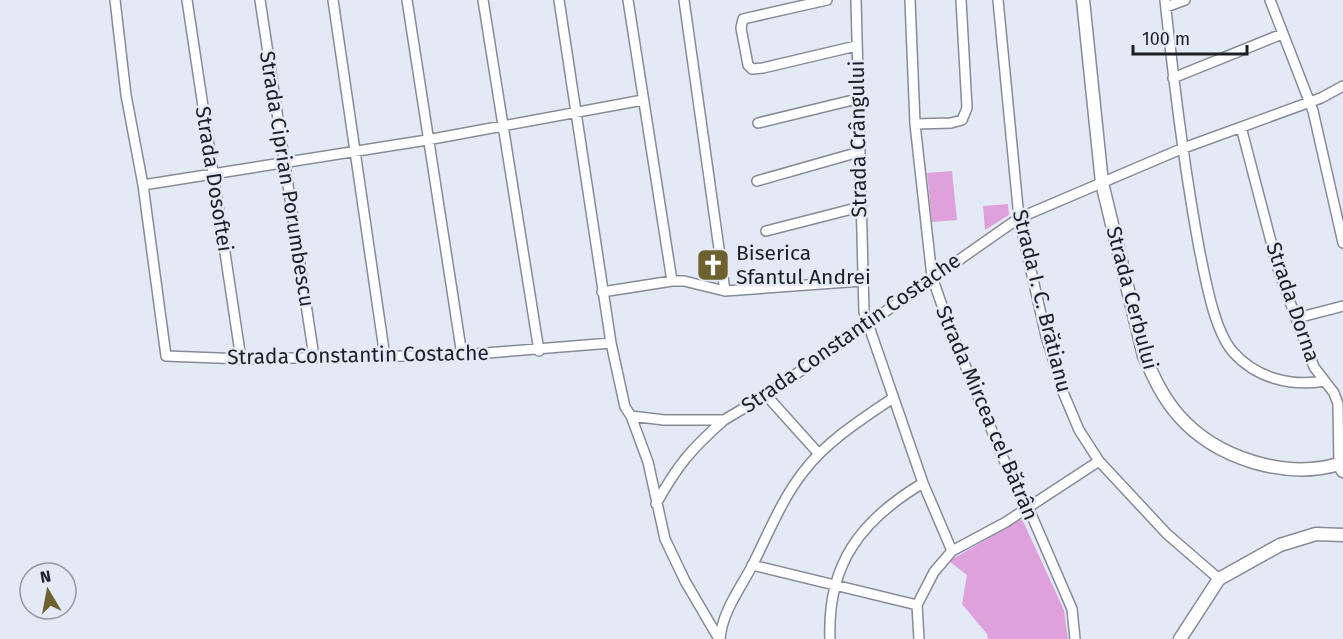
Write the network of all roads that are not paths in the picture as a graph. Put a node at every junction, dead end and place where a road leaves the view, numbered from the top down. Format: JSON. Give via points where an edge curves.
{"nodes":[{"id":1,"x":115,"y":0,"type":"edge"},
{"id":2,"x":187,"y":0,"type":"edge"},
{"id":3,"x":260,"y":0,"type":"edge"},
{"id":4,"x":333,"y":0,"type":"edge"},
{"id":5,"x":407,"y":0,"type":"edge"},
{"id":6,"x":483,"y":0,"type":"edge"},
{"id":7,"x":559,"y":0,"type":"edge"},
{"id":8,"x":628,"y":0,"type":"edge"},
{"id":9,"x":684,"y":0,"type":"edge"},
{"id":10,"x":827,"y":0,"type":"edge"},
{"id":11,"x":856,"y":0,"type":"edge"},
{"id":12,"x":910,"y":0,"type":"edge"},
{"id":13,"x":961,"y":0,"type":"edge"},
{"id":14,"x":998,"y":0,"type":"edge"},
{"id":15,"x":1083,"y":0,"type":"edge"},
{"id":16,"x":1185,"y":0,"type":"edge"},
{"id":17,"x":1270,"y":0,"type":"edge"},
{"id":18,"x":1165,"y":3,"type":"edge"},
{"id":19,"x":1282,"y":34,"type":"junction"},
{"id":20,"x":856,"y":46,"type":"junction"},
{"id":21,"x":1173,"y":78,"type":"junction"},
{"id":22,"x":1343,"y":86,"type":"edge"},
{"id":23,"x":857,"y":99,"type":"junction"},
{"id":24,"x":643,"y":100,"type":"junction"},
{"id":25,"x":1308,"y":102,"type":"junction"},
{"id":26,"x":575,"y":111,"type":"junction"},
{"id":27,"x":758,"y":123,"type":"dead end"},
{"id":28,"x":915,"y":124,"type":"junction"},
{"id":29,"x":502,"y":125,"type":"junction"},
{"id":30,"x":1241,"y":128,"type":"junction"},
{"id":31,"x":428,"y":140,"type":"junction"},
{"id":32,"x":1181,"y":149,"type":"junction"},
{"id":33,"x":354,"y":151,"type":"junction"},
{"id":34,"x":859,"y":152,"type":"junction"},
{"id":35,"x":285,"y":162,"type":"junction"},
{"id":36,"x":213,"y":174,"type":"junction"},
{"id":37,"x":758,"y":181,"type":"dead end"},
{"id":38,"x":1102,"y":183,"type":"junction"},
{"id":39,"x":143,"y":185,"type":"junction"},
{"id":40,"x":860,"y":207,"type":"junction"},
{"id":41,"x":1019,"y":218,"type":"junction"},
{"id":42,"x":766,"y":231,"type":"dead end"},
{"id":43,"x":1343,"y":243,"type":"edge"},
{"id":44,"x":932,"y":278,"type":"junction"},
{"id":45,"x":672,"y":281,"type":"junction"},
{"id":46,"x":862,"y":281,"type":"junction"},
{"id":47,"x":602,"y":291,"type":"junction"},
{"id":48,"x":725,"y":291,"type":"junction"},
{"id":49,"x":1343,"y":306,"type":"edge"},
{"id":50,"x":1297,"y":318,"type":"junction"},
{"id":51,"x":868,"y":322,"type":"junction"},
{"id":52,"x":611,"y":343,"type":"junction"},
{"id":53,"x":539,"y":351,"type":"junction"},
{"id":54,"x":462,"y":355,"type":"junction"},
{"id":55,"x":314,"y":357,"type":"junction"},
{"id":56,"x":386,"y":357,"type":"junction"},
{"id":57,"x":241,"y":359,"type":"junction"},
{"id":58,"x":1324,"y":381,"type":"junction"},
{"id":59,"x":766,"y":395,"type":"junction"},
{"id":60,"x":893,"y":398,"type":"junction"},
{"id":61,"x":631,"y":416,"type":"junction"},
{"id":62,"x":724,"y":420,"type":"junction"},
{"id":63,"x":819,"y":454,"type":"junction"},
{"id":64,"x":1099,"y":461,"type":"junction"},
{"id":65,"x":1341,"y":468,"type":"edge"},
{"id":66,"x":923,"y":483,"type":"junction"},
{"id":67,"x":656,"y":504,"type":"junction"},
{"id":68,"x":1028,"y":507,"type":"junction"},
{"id":69,"x":1343,"y":535,"type":"edge"},
{"id":70,"x":952,"y":551,"type":"junction"},
{"id":71,"x":752,"y":565,"type":"junction"},
{"id":72,"x":1220,"y":579,"type":"junction"},
{"id":73,"x":835,"y":587,"type":"junction"},
{"id":74,"x":917,"y":605,"type":"junction"},
{"id":75,"x":719,"y":639,"type":"edge"},
{"id":76,"x":830,"y":639,"type":"edge"},
{"id":77,"x":919,"y":639,"type":"edge"},
{"id":78,"x":1076,"y":639,"type":"edge"},
{"id":79,"x":1180,"y":639,"type":"edge"}],
"edges":[{"from":1,"to":39,"type":"street","via":[[126,95]]},
{"from":2,"to":36,"type":"street","name":"Strada Dosoftei"},
{"from":3,"to":35,"type":"street","name":"Strada Ciprian Porumbescu"},
{"from":4,"to":33,"type":"street"},
{"from":5,"to":31,"type":"street"},
{"from":6,"to":29,"type":"street"},
{"from":7,"to":26,"type":"street"},
{"from":8,"to":24,"type":"street"},
{"from":9,"to":48,"type":"street"},
{"from":10,"to":20,"type":"street","via":[[743,19],[748,65],[752,69],[763,68]]},
{"from":11,"to":20,"type":"street","name":"Strada Crângului"},
{"from":12,"to":28,"type":"street","name":"Strada Mircea cel Bătrân"},
{"from":13,"to":28,"type":"street","via":[[965,116],[951,123]]},
{"from":14,"to":41,"type":"street","name":"Strada I. C. Brătianu"},
{"from":15,"to":38,"type":"street","name":"Strada Cerbului"},
{"from":16,"to":18,"type":"street"},
{"from":17,"to":19,"type":"street"},
{"from":18,"to":21,"type":"street"},
{"from":19,"to":21,"type":"street"},
{"from":19,"to":25,"type":"street"},
{"from":20,"to":23,"type":"street","name":"Strada Crângului"},
{"from":21,"to":32,"type":"street"},
{"from":22,"to":25,"type":"street","name":"Strada Constantin Costache"},
{"from":23,"to":27,"type":"street"},
{"from":23,"to":34,"type":"street","name":"Strada Crângului"},
{"from":24,"to":26,"type":"street"},
{"from":24,"to":45,"type":"street"},
{"from":25,"to":30,"type":"street","name":"Strada Constantin Costache"},
{"from":25,"to":43,"type":"street"},
{"from":26,"to":29,"type":"street"},
{"from":26,"to":47,"type":"street"},
{"from":28,"to":44,"type":"street","name":"Strada Mircea cel Bătrân"},
{"from":29,"to":31,"type":"street"},
{"from":29,"to":53,"type":"street"},
{"from":30,"to":32,"type":"street","name":"Strada Constantin Costache"},
{"from":30,"to":50,"type":"street","name":"Strada Dorna","via":[[1279,272]]},
{"from":31,"to":33,"type":"street"},
{"from":31,"to":54,"type":"street"},
{"from":32,"to":38,"type":"street","name":"Strada Constantin Costache"},
{"from":32,"to":58,"type":"street","via":[[1206,279],[1232,351],[1274,380],[1307,384]]},
{"from":33,"to":35,"type":"street"},
{"from":33,"to":56,"type":"street"},
{"from":34,"to":37,"type":"street"},
{"from":34,"to":40,"type":"street","name":"Strada Crângului"},
{"from":35,"to":36,"type":"street"},
{"from":35,"to":55,"type":"street","name":"Strada Ciprian Porumbescu"},
{"from":36,"to":39,"type":"street"},
{"from":36,"to":57,"type":"street","name":"Strada Dosoftei"},
{"from":38,"to":41,"type":"street","name":"Strada Constantin Costache"},
{"from":38,"to":65,"type":"street","name":"Strada Cerbului","via":[[1144,356],[1156,383],[1179,416],[1211,442],[1247,459],[1304,470]]},
{"from":39,"to":57,"type":"street","name":"Strada Constantin Costache","via":[[166,356]]},
{"from":40,"to":42,"type":"street"},
{"from":40,"to":46,"type":"street","name":"Strada Crângului"},
{"from":41,"to":44,"type":"street","name":"Strada Constantin Costache"},
{"from":41,"to":64,"type":"street","name":"Strada I. C. Brătianu","via":[[1056,373],[1079,430]]},
{"from":44,"to":51,"type":"street","name":"Strada Constantin Costache"},
{"from":44,"to":68,"type":"street","name":"Strada Mircea cel Bătrân","via":[[1004,460]]},
{"from":45,"to":47,"type":"street"},
{"from":45,"to":48,"type":"street"},
{"from":46,"to":48,"type":"street"},
{"from":46,"to":51,"type":"street","name":"Strada Crângului"},
{"from":47,"to":52,"type":"street"},
{"from":49,"to":50,"type":"street"},
{"from":50,"to":58,"type":"street","name":"Strada Dorna","via":[[1314,367]]},
{"from":51,"to":59,"type":"street","name":"Strada Constantin Costache"},
{"from":51,"to":60,"type":"street","name":"Strada Crângului"},
{"from":52,"to":53,"type":"street","name":"Strada Constantin Costache"},
{"from":52,"to":61,"type":"street","via":[[625,407]]},
{"from":53,"to":54,"type":"street","name":"Strada Constantin Costache"},
{"from":54,"to":56,"type":"street","name":"Strada Constantin Costache"},
{"from":55,"to":56,"type":"street","name":"Strada Constantin Costache"},
{"from":55,"to":57,"type":"street","name":"Strada Constantin Costache"},
{"from":58,"to":65,"type":"street","name":"Strada Dorna","via":[[1338,404]]},
{"from":59,"to":62,"type":"street","name":"Strada Constantin Costache"},
{"from":59,"to":63,"type":"street"},
{"from":60,"to":63,"type":"street"},
{"from":60,"to":66,"type":"street","name":"Strada Crângului"},
{"from":61,"to":62,"type":"street","name":"Strada Constantin Costache"},
{"from":61,"to":67,"type":"street","via":[[648,462]]},
{"from":62,"to":67,"type":"street","via":[[680,462]]},
{"from":63,"to":71,"type":"street","via":[[787,497]]},
{"from":64,"to":68,"type":"street"},
{"from":64,"to":72,"type":"street","name":"Strada I. C. Brătianu","via":[[1160,527]]},
{"from":66,"to":70,"type":"street","name":"Strada Crângului"},
{"from":66,"to":73,"type":"street","via":[[877,514],[853,547]]},
{"from":67,"to":75,"type":"street","via":[[670,550]]},
{"from":68,"to":70,"type":"street"},
{"from":68,"to":78,"type":"street","name":"Strada Mircea cel Bătrân","via":[[1072,609]]},
{"from":69,"to":72,"type":"street","via":[[1316,534],[1280,545]]},
{"from":70,"to":74,"type":"street","via":[[934,572]]},
{"from":71,"to":73,"type":"street"},
{"from":71,"to":75,"type":"street","via":[[729,608]]},
{"from":72,"to":79,"type":"street"},
{"from":73,"to":74,"type":"street"},
{"from":73,"to":76,"type":"street"},
{"from":74,"to":77,"type":"street"}]}
